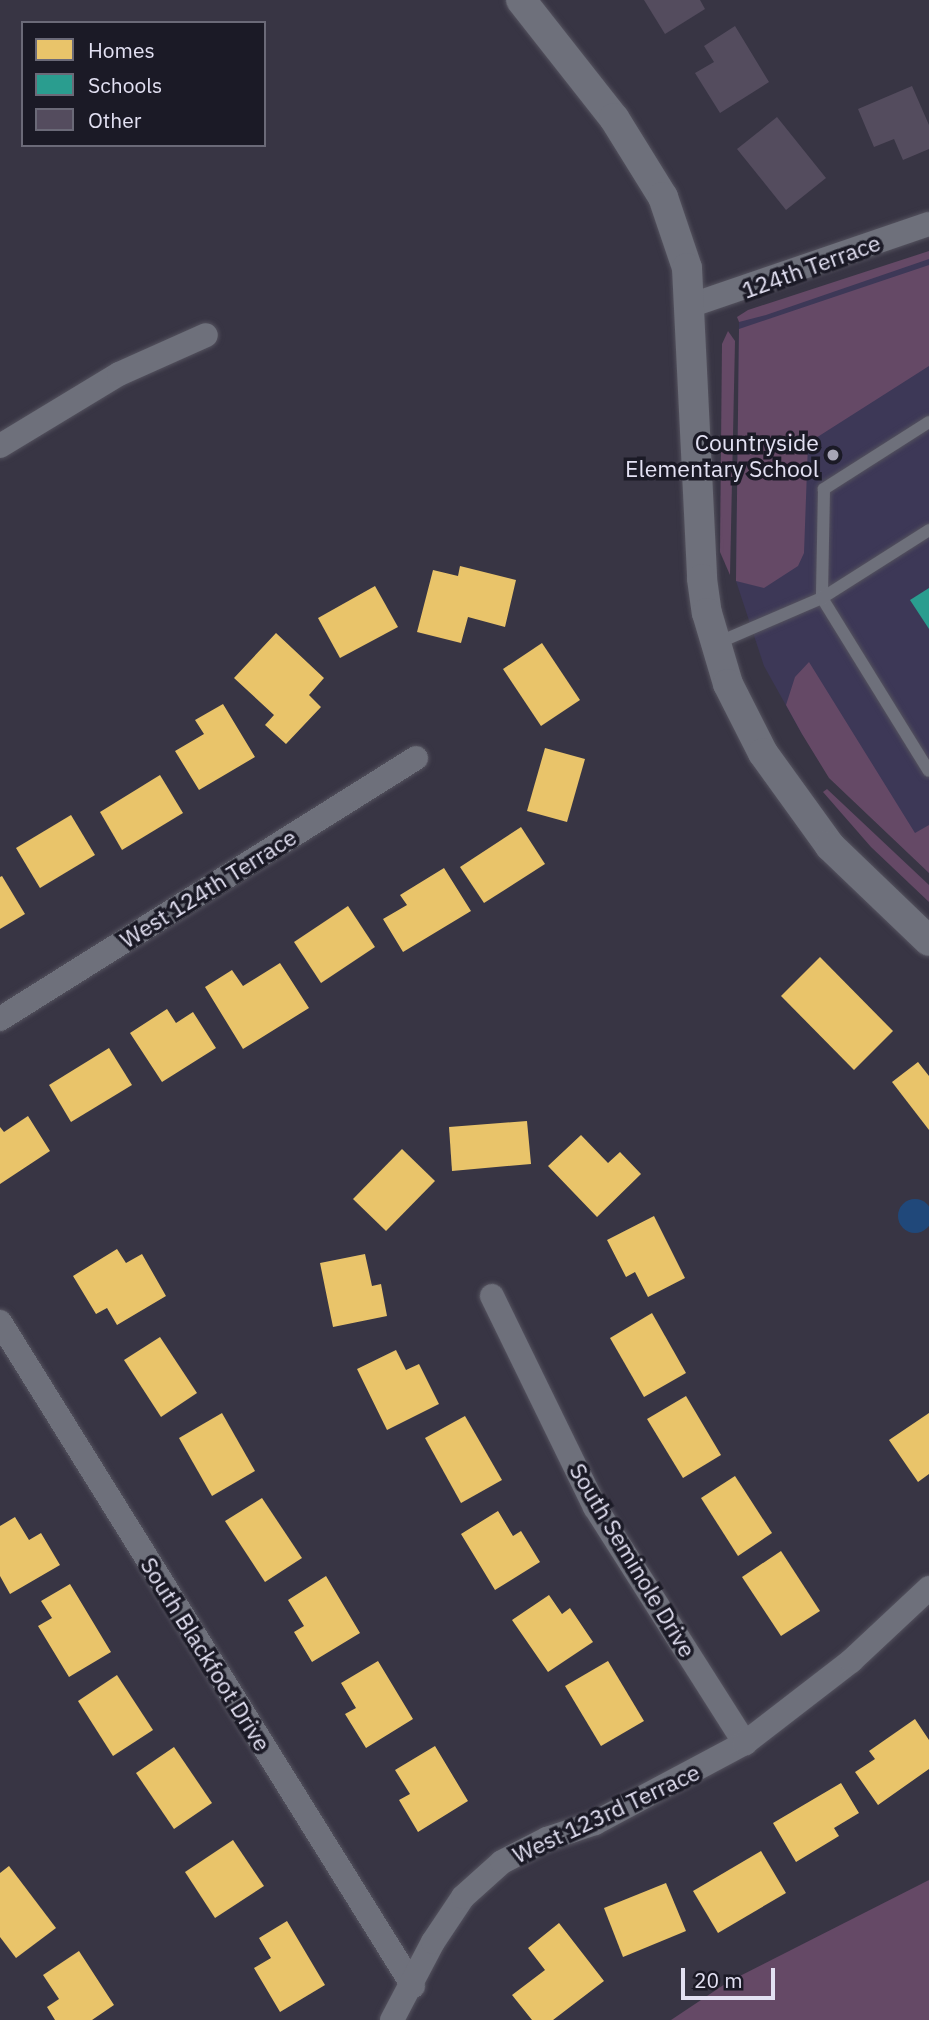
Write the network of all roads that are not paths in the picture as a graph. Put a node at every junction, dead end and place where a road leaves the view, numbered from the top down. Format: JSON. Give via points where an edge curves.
{"nodes":[{"id":1,"x":521,"y":0,"type":"edge"},
{"id":2,"x":929,"y":224,"type":"edge"},
{"id":3,"x":692,"y":305,"type":"junction"},
{"id":4,"x":206,"y":335,"type":"dead end"},
{"id":5,"x":929,"y":422,"type":"edge"},
{"id":6,"x":0,"y":446,"type":"edge"},
{"id":7,"x":929,"y":530,"type":"edge"},
{"id":8,"x":822,"y":598,"type":"junction"},
{"id":9,"x":715,"y":644,"type":"junction"},
{"id":10,"x":416,"y":758,"type":"dead end"},
{"id":11,"x":929,"y":771,"type":"edge"},
{"id":12,"x":929,"y":941,"type":"edge"},
{"id":13,"x":0,"y":1019,"type":"edge"},
{"id":14,"x":492,"y":1296,"type":"dead end"},
{"id":15,"x":0,"y":1322,"type":"edge"},
{"id":16,"x":929,"y":1588,"type":"edge"},
{"id":17,"x":745,"y":1743,"type":"junction"},
{"id":18,"x":413,"y":1986,"type":"junction"},
{"id":19,"x":392,"y":2020,"type":"edge"}],
"edges":[{"from":1,"to":3,"type":"street","via":[[614,118],[663,197],[687,268]]},
{"from":2,"to":3,"type":"street","name":"124th Terrace"},
{"from":3,"to":9,"type":"street","via":[[702,579]]},
{"from":4,"to":6,"type":"street","via":[[119,374]]},
{"from":5,"to":8,"type":"lane","via":[[824,489]]},
{"from":7,"to":8,"type":"lane"},
{"from":8,"to":9,"type":"lane"},
{"from":8,"to":11,"type":"lane"},
{"from":9,"to":12,"type":"street","via":[[747,722],[798,805],[830,846]]},
{"from":10,"to":13,"type":"street","name":"West 124th Terrace"},
{"from":14,"to":17,"type":"street","name":"South Seminole Drive","via":[[595,1507]]},
{"from":15,"to":18,"type":"street","name":"South Blackfoot Drive"},
{"from":16,"to":17,"type":"street","name":"West 123rd Terrace","via":[[851,1661]]},
{"from":17,"to":18,"type":"street","name":"West 123rd Terrace","via":[[595,1823],[547,1839],[502,1862],[463,1897],[433,1942]]},
{"from":18,"to":19,"type":"street","name":"West 123rd Terrace"}]}
